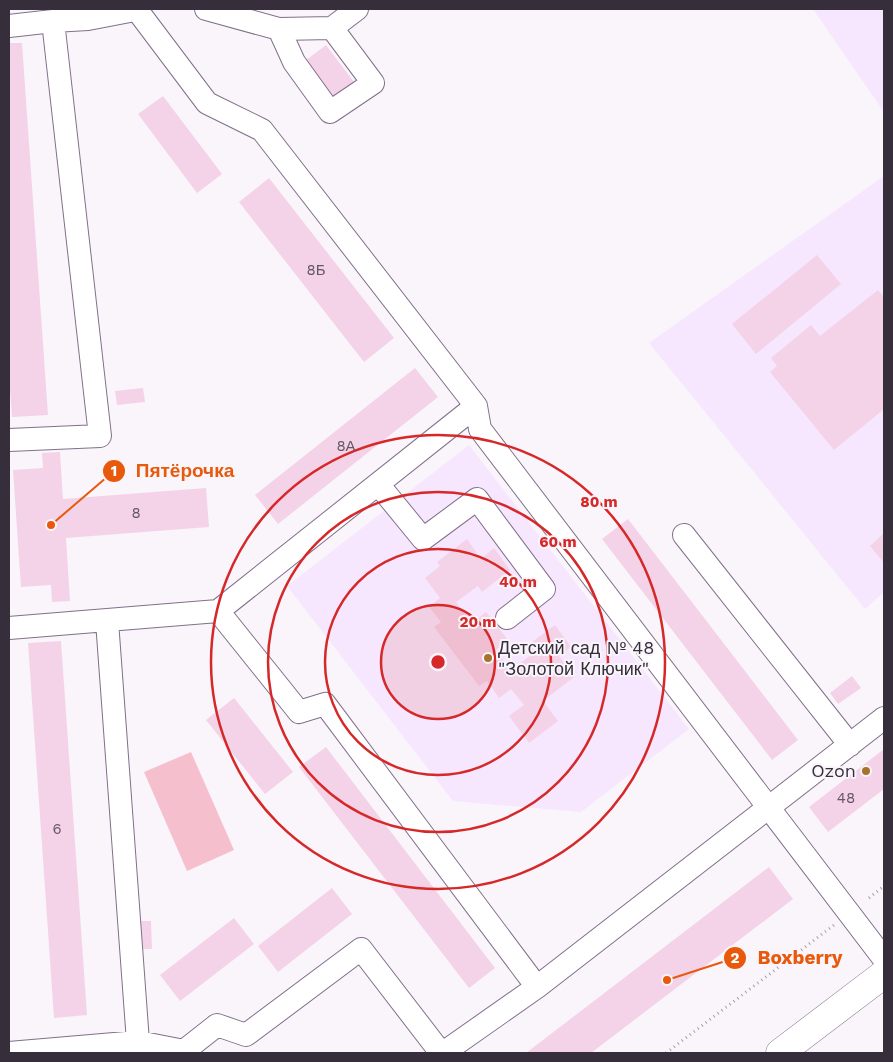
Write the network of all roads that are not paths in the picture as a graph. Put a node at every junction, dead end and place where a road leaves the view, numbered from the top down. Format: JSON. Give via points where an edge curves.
{"nodes":[{"id":1,"x":138,"y":9,"type":"edge"},
{"id":2,"x":206,"y":9,"type":"edge"},
{"id":3,"x":357,"y":9,"type":"edge"},
{"id":4,"x":53,"y":21,"type":"junction"},
{"id":5,"x":9,"y":26,"type":"edge"},
{"id":6,"x":332,"y":28,"type":"junction"},
{"id":7,"x":279,"y":29,"type":"junction"},
{"id":8,"x":476,"y":406,"type":"junction"},
{"id":9,"x":9,"y":440,"type":"edge"},
{"id":10,"x":378,"y":484,"type":"junction"},
{"id":11,"x":684,"y":534,"type":"dead end"},
{"id":12,"x":218,"y":611,"type":"junction"},
{"id":13,"x":507,"y":618,"type":"dead end"},
{"id":14,"x":107,"y":621,"type":"junction"},
{"id":15,"x":9,"y":628,"type":"edge"},
{"id":16,"x":884,"y":718,"type":"edge"},
{"id":17,"x":850,"y":745,"type":"junction"},
{"id":18,"x":768,"y":807,"type":"junction"},
{"id":19,"x":884,"y":959,"type":"edge"},
{"id":20,"x":884,"y":974,"type":"edge"},
{"id":21,"x":537,"y":987,"type":"junction"},
{"id":22,"x":138,"y":1042,"type":"junction"},
{"id":23,"x":185,"y":1052,"type":"edge"},
{"id":24,"x":9,"y":1053,"type":"edge"},
{"id":25,"x":442,"y":1053,"type":"edge"},
{"id":26,"x":780,"y":1053,"type":"edge"}],
"edges":[{"from":1,"to":4,"type":"lane","via":[[88,19]]},
{"from":1,"to":8,"type":"lane","via":[[207,103],[262,130]]},
{"from":2,"to":7,"type":"lane"},
{"from":3,"to":6,"type":"lane"},
{"from":4,"to":5,"type":"lane"},
{"from":4,"to":9,"type":"lane","via":[[100,436]]},
{"from":6,"to":7,"type":"lane"},
{"from":6,"to":7,"type":"lane","via":[[373,83],[330,112],[294,62]]},
{"from":8,"to":10,"type":"lane"},
{"from":8,"to":18,"type":"lane","via":[[480,429]]},
{"from":10,"to":12,"type":"lane"},
{"from":10,"to":13,"type":"lane","via":[[423,540],[476,499],[544,589]]},
{"from":11,"to":17,"type":"lane"},
{"from":12,"to":14,"type":"lane"},
{"from":12,"to":21,"type":"lane","via":[[299,712],[325,704]]},
{"from":14,"to":15,"type":"lane"},
{"from":14,"to":22,"type":"lane"},
{"from":16,"to":17,"type":"lane"},
{"from":17,"to":18,"type":"lane"},
{"from":18,"to":19,"type":"lane"},
{"from":18,"to":21,"type":"lane"},
{"from":20,"to":26,"type":"main road"},
{"from":21,"to":25,"type":"lane"},
{"from":22,"to":23,"type":"lane"},
{"from":22,"to":24,"type":"lane"},
{"from":23,"to":25,"type":"lane","via":[[217,1025],[246,1035],[361,949]]}]}
